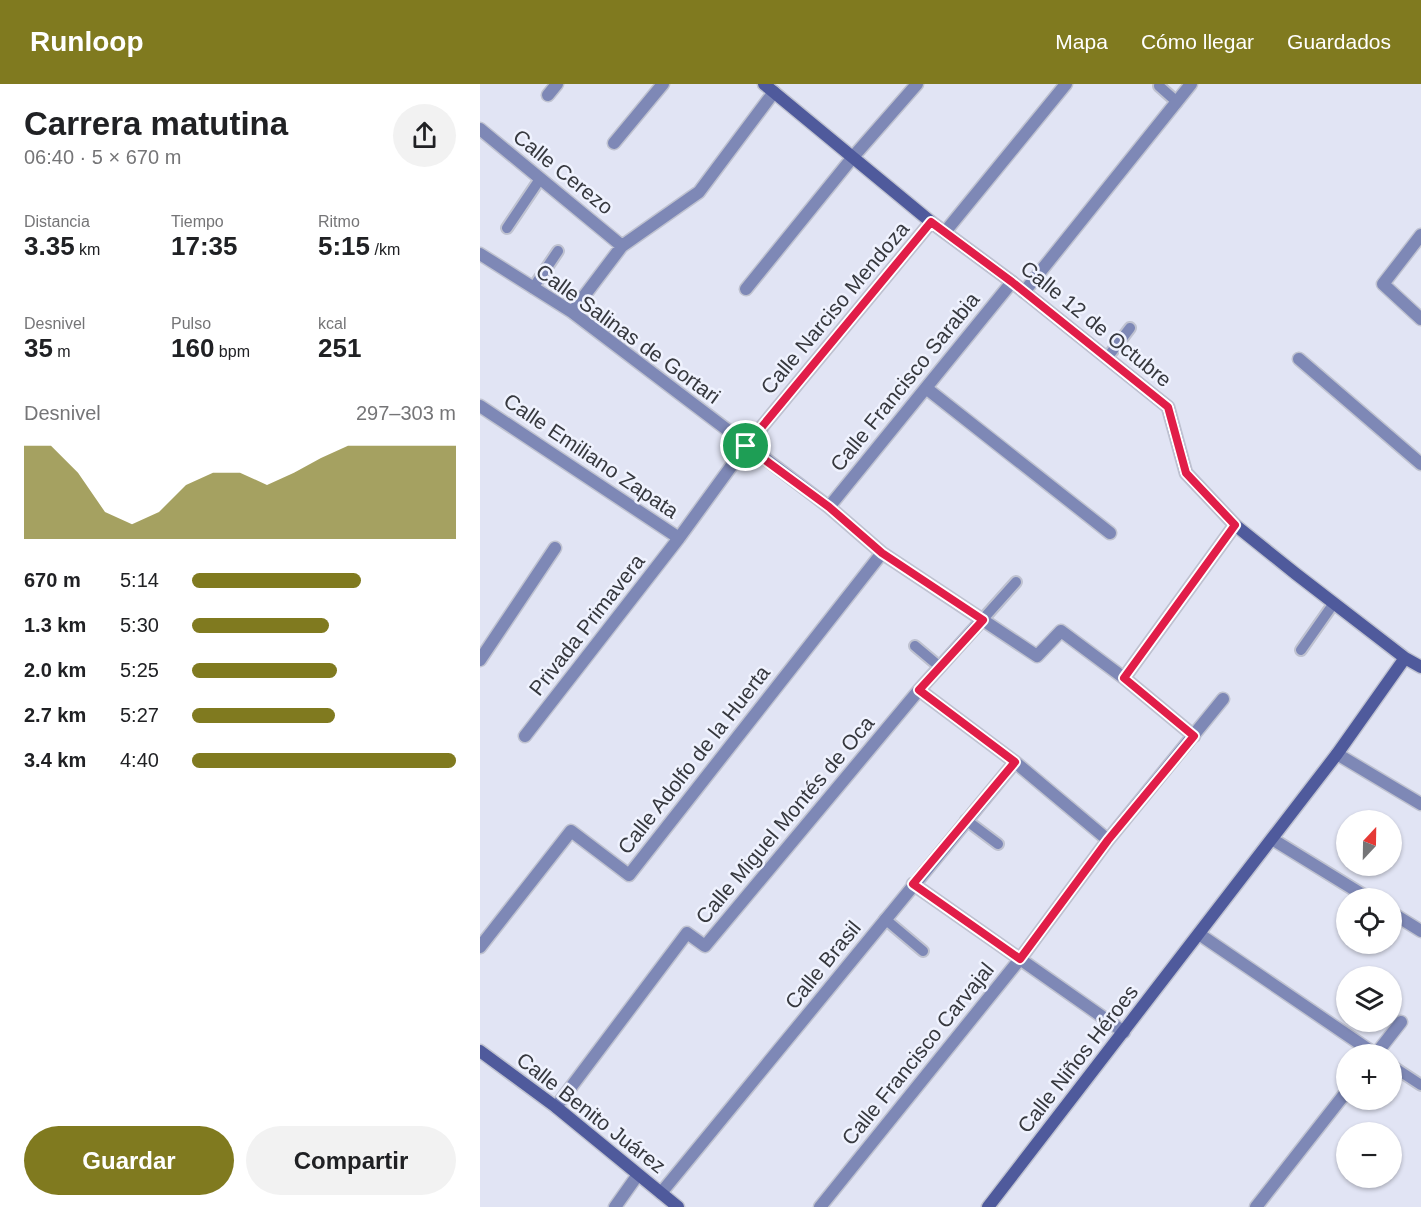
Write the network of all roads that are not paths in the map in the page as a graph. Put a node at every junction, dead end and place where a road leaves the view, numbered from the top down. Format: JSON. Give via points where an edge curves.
{"nodes":[{"id":1,"x":557,"y":84,"type":"edge"},
{"id":2,"x":663,"y":84,"type":"edge"},
{"id":3,"x":918,"y":84,"type":"edge"},
{"id":4,"x":1066,"y":84,"type":"edge"},
{"id":5,"x":1191,"y":84,"type":"edge"},
{"id":6,"x":1159,"y":86,"type":"dead end"},
{"id":7,"x":769,"y":88,"type":"edge"},
{"id":8,"x":548,"y":94,"type":"dead end"},
{"id":9,"x":1177,"y":102,"type":"junction"},
{"id":10,"x":480,"y":129,"type":"edge"},
{"id":11,"x":614,"y":142,"type":"dead end"},
{"id":12,"x":854,"y":157,"type":"junction"},
{"id":13,"x":540,"y":179,"type":"junction"},
{"id":14,"x":931,"y":222,"type":"junction"},
{"id":15,"x":507,"y":228,"type":"dead end"},
{"id":16,"x":945,"y":232,"type":"junction"},
{"id":17,"x":1421,"y":235,"type":"edge"},
{"id":18,"x":622,"y":246,"type":"junction"},
{"id":19,"x":558,"y":251,"type":"dead end"},
{"id":20,"x":480,"y":254,"type":"edge"},
{"id":21,"x":1012,"y":282,"type":"junction"},
{"id":22,"x":533,"y":288,"type":"junction"},
{"id":23,"x":746,"y":289,"type":"dead end"},
{"id":24,"x":1024,"y":292,"type":"junction"},
{"id":25,"x":572,"y":312,"type":"junction"},
{"id":26,"x":1421,"y":319,"type":"edge"},
{"id":27,"x":1130,"y":328,"type":"dead end"},
{"id":28,"x":1107,"y":358,"type":"junction"},
{"id":29,"x":1299,"y":359,"type":"dead end"},
{"id":30,"x":926,"y":388,"type":"junction"},
{"id":31,"x":480,"y":406,"type":"edge"},
{"id":32,"x":746,"y":446,"type":"junction"},
{"id":33,"x":1421,"y":464,"type":"edge"},
{"id":34,"x":829,"y":507,"type":"junction"},
{"id":35,"x":1235,"y":525,"type":"junction"},
{"id":36,"x":1110,"y":533,"type":"dead end"},
{"id":37,"x":680,"y":538,"type":"junction"},
{"id":38,"x":555,"y":548,"type":"dead end"},
{"id":39,"x":882,"y":553,"type":"junction"},
{"id":40,"x":1016,"y":582,"type":"dead end"},
{"id":41,"x":1334,"y":603,"type":"junction"},
{"id":42,"x":983,"y":620,"type":"junction"},
{"id":43,"x":915,"y":646,"type":"dead end"},
{"id":44,"x":1301,"y":650,"type":"dead end"},
{"id":45,"x":1406,"y":658,"type":"junction"},
{"id":46,"x":480,"y":660,"type":"edge"},
{"id":47,"x":940,"y":667,"type":"junction"},
{"id":48,"x":1421,"y":667,"type":"edge"},
{"id":49,"x":1124,"y":678,"type":"junction"},
{"id":50,"x":919,"y":690,"type":"junction"},
{"id":51,"x":1222,"y":699,"type":"dead end"},
{"id":52,"x":525,"y":736,"type":"dead end"},
{"id":53,"x":1194,"y":736,"type":"junction"},
{"id":54,"x":1337,"y":754,"type":"junction"},
{"id":55,"x":1015,"y":762,"type":"junction"},
{"id":56,"x":1421,"y":804,"type":"edge"},
{"id":57,"x":966,"y":820,"type":"junction"},
{"id":58,"x":1108,"y":840,"type":"junction"},
{"id":59,"x":1272,"y":840,"type":"junction"},
{"id":60,"x":998,"y":844,"type":"dead end"},
{"id":61,"x":913,"y":884,"type":"junction"},
{"id":62,"x":1351,"y":888,"type":"edge"},
{"id":63,"x":885,"y":919,"type":"junction"},
{"id":64,"x":1402,"y":919,"type":"edge"},
{"id":65,"x":1421,"y":931,"type":"edge"},
{"id":66,"x":1199,"y":934,"type":"junction"},
{"id":67,"x":480,"y":947,"type":"edge"},
{"id":68,"x":922,"y":951,"type":"dead end"},
{"id":69,"x":1020,"y":959,"type":"junction"},
{"id":70,"x":1124,"y":1032,"type":"junction"},
{"id":71,"x":1393,"y":1032,"type":"edge"},
{"id":72,"x":1360,"y":1044,"type":"edge"},
{"id":73,"x":1383,"y":1044,"type":"edge"},
{"id":74,"x":480,"y":1051,"type":"edge"},
{"id":75,"x":1402,"y":1073,"type":"edge"},
{"id":76,"x":1421,"y":1085,"type":"edge"},
{"id":77,"x":1336,"y":1105,"type":"edge"},
{"id":78,"x":556,"y":1107,"type":"junction"},
{"id":79,"x":637,"y":1176,"type":"junction"},
{"id":80,"x":661,"y":1193,"type":"junction"},
{"id":81,"x":615,"y":1207,"type":"edge"},
{"id":82,"x":678,"y":1207,"type":"edge"},
{"id":83,"x":820,"y":1207,"type":"edge"},
{"id":84,"x":988,"y":1207,"type":"edge"},
{"id":85,"x":1256,"y":1207,"type":"edge"}],
"edges":[{"from":1,"to":8,"type":"street"},
{"from":2,"to":11,"type":"street"},
{"from":3,"to":12,"type":"street"},
{"from":4,"to":16,"type":"street"},
{"from":5,"to":9,"type":"street"},
{"from":6,"to":9,"type":"lane"},
{"from":7,"to":12,"type":"street","name":"Calle 12 de Octubre"},
{"from":7,"to":18,"type":"street","via":[[699,192]]},
{"from":9,"to":24,"type":"street"},
{"from":10,"to":13,"type":"street","name":"Calle Cerezo"},
{"from":12,"to":14,"type":"street","name":"Calle 12 de Octubre"},
{"from":12,"to":23,"type":"street"},
{"from":13,"to":15,"type":"lane"},
{"from":13,"to":18,"type":"street","name":"Calle Cerezo"},
{"from":14,"to":16,"type":"street","name":"Calle 12 de Octubre"},
{"from":14,"to":32,"type":"street","name":"Calle Narciso Mendoza"},
{"from":16,"to":21,"type":"street","name":"Calle 12 de Octubre"},
{"from":17,"to":26,"type":"street","via":[[1383,285]]},
{"from":18,"to":25,"type":"street"},
{"from":19,"to":22,"type":"lane"},
{"from":20,"to":22,"type":"street","name":"Calle Salinas de Gortari"},
{"from":21,"to":24,"type":"street","name":"Calle 12 de Octubre"},
{"from":21,"to":30,"type":"street","name":"Calle Francisco Sarabia"},
{"from":22,"to":25,"type":"street","name":"Calle Salinas de Gortari"},
{"from":24,"to":28,"type":"street","name":"Calle 12 de Octubre"},
{"from":25,"to":32,"type":"street","name":"Calle Salinas de Gortari"},
{"from":27,"to":28,"type":"lane"},
{"from":28,"to":35,"type":"street","name":"Calle 12 de Octubre","via":[[1168,407],[1186,473]]},
{"from":29,"to":33,"type":"street"},
{"from":30,"to":34,"type":"street","name":"Calle Francisco Sarabia"},
{"from":30,"to":36,"type":"street"},
{"from":31,"to":37,"type":"street","name":"Calle Emiliano Zapata"},
{"from":32,"to":34,"type":"street","name":"Calle Salinas de Gortari"},
{"from":32,"to":37,"type":"street","name":"Calle Narciso Mendoza"},
{"from":34,"to":39,"type":"street","name":"Calle Salinas de Gortari"},
{"from":35,"to":41,"type":"street","name":"Calle 12 de Octubre"},
{"from":35,"to":49,"type":"street"},
{"from":37,"to":52,"type":"street","name":"Privada Primavera"},
{"from":38,"to":46,"type":"street"},
{"from":39,"to":42,"type":"street","name":"Calle Salinas de Gortari"},
{"from":39,"to":67,"type":"street","name":"Calle Adolfo de la Huerta","via":[[628,875],[571,831]]},
{"from":40,"to":42,"type":"lane"},
{"from":41,"to":44,"type":"lane"},
{"from":41,"to":45,"type":"street","name":"Calle 12 de Octubre"},
{"from":42,"to":47,"type":"street","name":"Calle Miguel Montés de Oca"},
{"from":42,"to":49,"type":"street","name":"Calle Salinas de Gortari","via":[[1037,656],[1061,631]]},
{"from":43,"to":47,"type":"lane"},
{"from":45,"to":48,"type":"street","name":"Calle 12 de Octubre"},
{"from":45,"to":54,"type":"street","name":"Calle Niños Héroes"},
{"from":47,"to":50,"type":"street","name":"Calle Miguel Montés de Oca"},
{"from":49,"to":53,"type":"street"},
{"from":50,"to":55,"type":"street"},
{"from":50,"to":78,"type":"street","name":"Calle Miguel Montés de Oca","via":[[705,946],[687,933]]},
{"from":51,"to":53,"type":"street","name":"Calle Francisco Carvajal"},
{"from":53,"to":58,"type":"street","name":"Calle Francisco Carvajal"},
{"from":54,"to":56,"type":"street"},
{"from":54,"to":59,"type":"street","name":"Calle Niños Héroes"},
{"from":55,"to":57,"type":"street","name":"Calle Brasil"},
{"from":55,"to":58,"type":"street"},
{"from":57,"to":60,"type":"lane"},
{"from":57,"to":61,"type":"street","name":"Calle Brasil"},
{"from":58,"to":69,"type":"street","name":"Calle Francisco Carvajal"},
{"from":59,"to":62,"type":"street"},
{"from":59,"to":66,"type":"street","name":"Calle Niños Héroes"},
{"from":61,"to":63,"type":"street","name":"Calle Brasil"},
{"from":61,"to":69,"type":"street"},
{"from":63,"to":68,"type":"lane"},
{"from":63,"to":80,"type":"street","name":"Calle Brasil"},
{"from":64,"to":65,"type":"street"},
{"from":66,"to":70,"type":"street","name":"Calle Niños Héroes"},
{"from":66,"to":72,"type":"street"},
{"from":69,"to":70,"type":"street"},
{"from":69,"to":83,"type":"street","name":"Calle Francisco Carvajal"},
{"from":70,"to":84,"type":"street","name":"Calle Niños Héroes"},
{"from":71,"to":73,"type":"street"},
{"from":74,"to":78,"type":"street","name":"Calle Benito Juárez"},
{"from":75,"to":76,"type":"lane"},
{"from":77,"to":85,"type":"street"},
{"from":78,"to":79,"type":"street","name":"Calle Benito Juárez"},
{"from":79,"to":80,"type":"street","name":"Calle Benito Juárez"},
{"from":79,"to":81,"type":"street"},
{"from":80,"to":82,"type":"street","name":"Calle Benito Juárez"}]}
